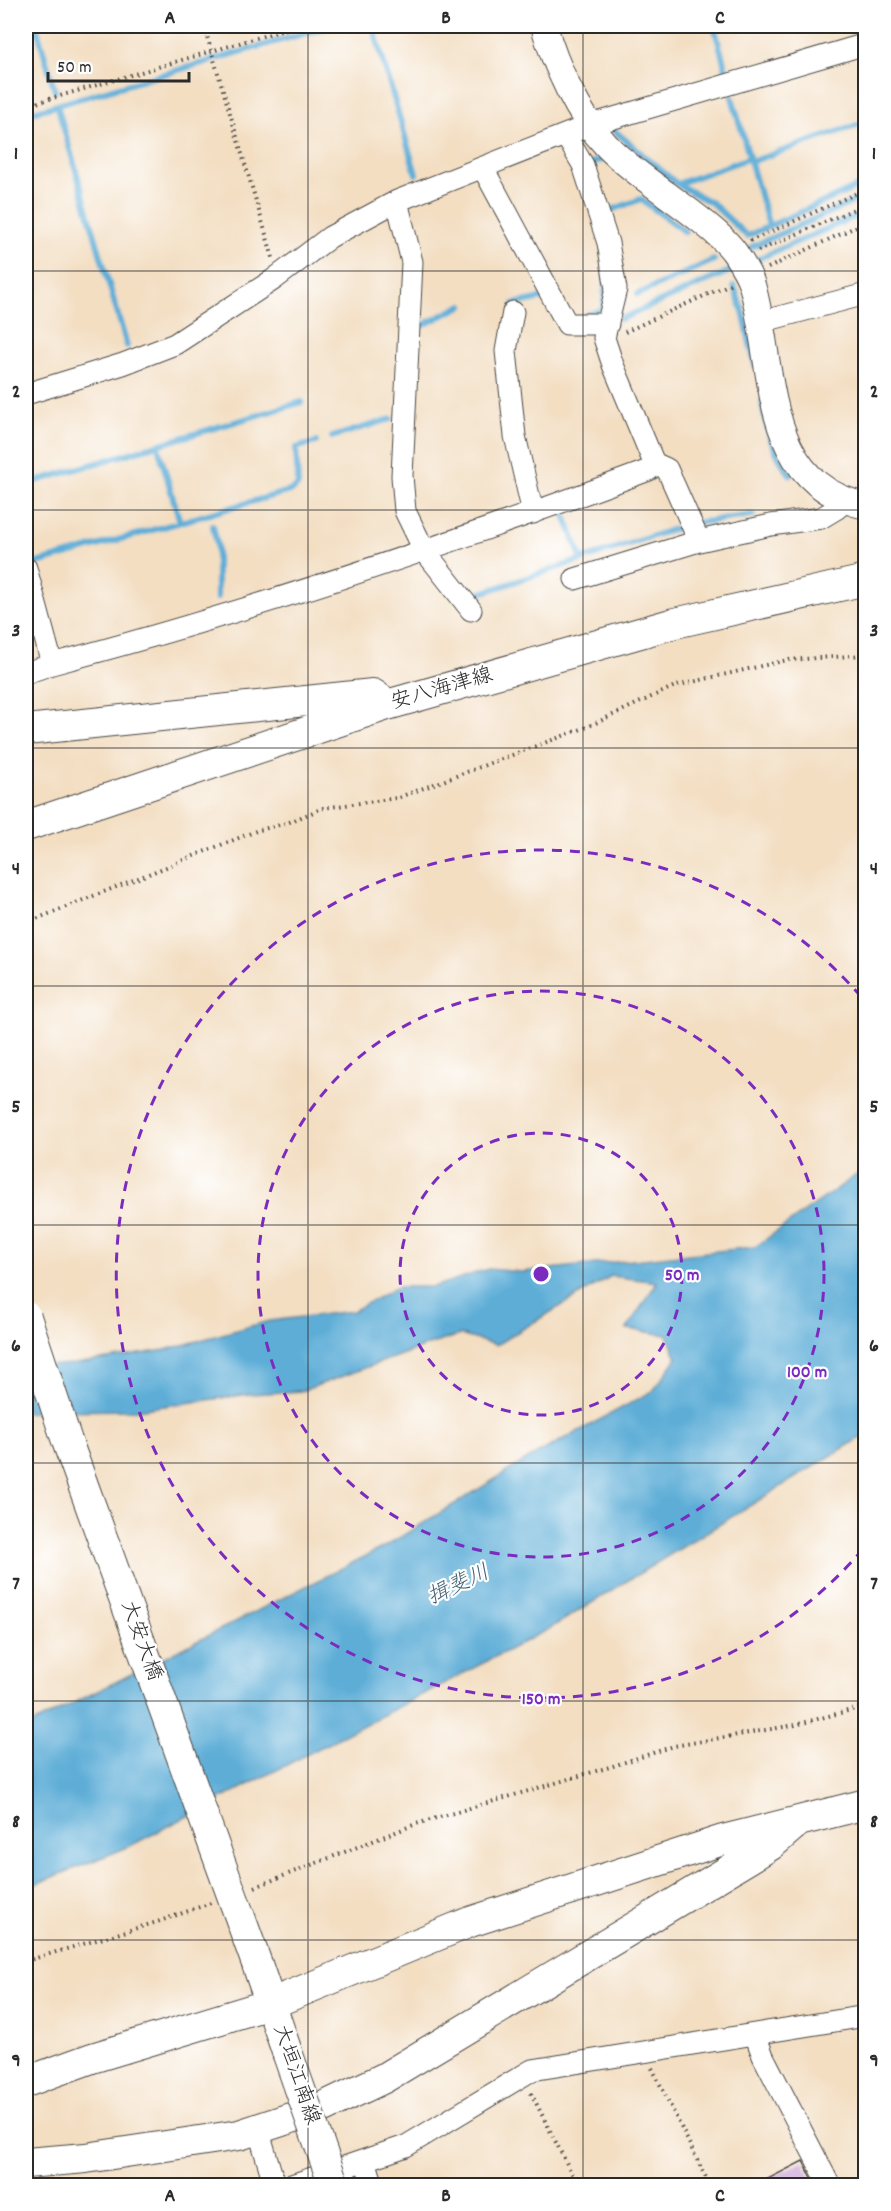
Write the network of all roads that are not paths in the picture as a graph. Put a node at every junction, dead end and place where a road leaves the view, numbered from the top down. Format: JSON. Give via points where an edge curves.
{"nodes":[{"id":1,"x":544,"y":26,"type":"edge"},
{"id":2,"x":866,"y":44,"type":"edge"},
{"id":3,"x":590,"y":125,"type":"junction"},
{"id":4,"x":566,"y":136,"type":"junction"},
{"id":5,"x":483,"y":168,"type":"junction"},
{"id":6,"x":397,"y":201,"type":"junction"},
{"id":7,"x":866,"y":294,"type":"edge"},
{"id":8,"x":513,"y":312,"type":"dead end"},
{"id":9,"x":760,"y":322,"type":"junction"},
{"id":10,"x":607,"y":333,"type":"junction"},
{"id":11,"x":26,"y":394,"type":"edge"},
{"id":12,"x":654,"y":463,"type":"junction"},
{"id":13,"x":856,"y":504,"type":"edge"},
{"id":14,"x":533,"y":513,"type":"junction"},
{"id":15,"x":699,"y":541,"type":"junction"},
{"id":16,"x":424,"y":550,"type":"junction"},
{"id":17,"x":26,"y":568,"type":"edge"},
{"id":18,"x":574,"y":579,"type":"dead end"},
{"id":19,"x":866,"y":580,"type":"edge"},
{"id":20,"x":471,"y":610,"type":"dead end"},
{"id":21,"x":52,"y":664,"type":"junction"},
{"id":22,"x":26,"y":673,"type":"edge"},
{"id":23,"x":387,"y":705,"type":"junction"},
{"id":24,"x":26,"y":730,"type":"edge"},
{"id":25,"x":26,"y":826,"type":"edge"},
{"id":26,"x":26,"y":1317,"type":"edge"},
{"id":27,"x":866,"y":1804,"type":"edge"},
{"id":28,"x":800,"y":1820,"type":"junction"},
{"id":29,"x":257,"y":1964,"type":"joint"},
{"id":30,"x":270,"y":2004,"type":"junction"},
{"id":31,"x":866,"y":2016,"type":"edge"},
{"id":32,"x":755,"y":2034,"type":"junction"},
{"id":33,"x":26,"y":2082,"type":"edge"},
{"id":34,"x":258,"y":2129,"type":"junction"},
{"id":35,"x":365,"y":2160,"type":"junction"},
{"id":36,"x":26,"y":2163,"type":"edge"},
{"id":37,"x":828,"y":2185,"type":"edge"},
{"id":38,"x":275,"y":2186,"type":"edge"},
{"id":39,"x":289,"y":2186,"type":"edge"},
{"id":40,"x":334,"y":2186,"type":"edge"},
{"id":41,"x":373,"y":2186,"type":"edge"}],
"edges":[{"from":1,"to":3,"type":"street","via":[[568,87]]},
{"from":2,"to":3,"type":"street"},
{"from":3,"to":4,"type":"street"},
{"from":3,"to":9,"type":"street","via":[[606,146],[734,251],[745,264]]},
{"from":4,"to":5,"type":"street"},
{"from":4,"to":10,"type":"street","via":[[583,165],[608,243],[616,289]]},
{"from":5,"to":6,"type":"street"},
{"from":5,"to":10,"type":"street","via":[[567,324]]},
{"from":6,"to":11,"type":"street","via":[[330,237],[175,344]]},
{"from":6,"to":16,"type":"street","via":[[412,262],[402,476],[405,511]]},
{"from":7,"to":9,"type":"street"},
{"from":8,"to":14,"type":"street","via":[[506,351],[515,436]]},
{"from":9,"to":13,"type":"street","via":[[776,418],[789,452],[813,481]]},
{"from":10,"to":12,"type":"street","via":[[612,364]]},
{"from":12,"to":14,"type":"street","via":[[649,470]]},
{"from":12,"to":15,"type":"street","via":[[667,469]]},
{"from":13,"to":15,"type":"street","via":[[821,518]]},
{"from":14,"to":16,"type":"street"},
{"from":15,"to":18,"type":"street"},
{"from":16,"to":20,"type":"street"},
{"from":16,"to":21,"type":"street","via":[[303,591]]},
{"from":17,"to":21,"type":"street"},
{"from":19,"to":23,"type":"main road","name":"安八海津線","via":[[675,623]]},
{"from":21,"to":22,"type":"street"},
{"from":23,"to":24,"type":"main road","via":[[373,694]]},
{"from":23,"to":25,"type":"main road","name":"安八海津線"},
{"from":26,"to":29,"type":"main road","name":"大安大橋","bridge":true,"via":[[67,1441]]},
{"from":27,"to":28,"type":"main road"},
{"from":28,"to":30,"type":"main road","via":[[723,1840],[471,1922]]},
{"from":28,"to":34,"type":"main road","via":[[771,1845],[384,2078],[321,2108]]},
{"from":29,"to":30,"type":"main road","name":"大垣江南線"},
{"from":30,"to":33,"type":"main road"},
{"from":30,"to":40,"type":"main road","name":"大垣江南線","bridge":true},
{"from":31,"to":32,"type":"street"},
{"from":32,"to":35,"type":"street","via":[[532,2070],[406,2146]]},
{"from":32,"to":37,"type":"street"},
{"from":34,"to":36,"type":"main road","via":[[160,2149]]},
{"from":34,"to":38,"type":"street"},
{"from":35,"to":39,"type":"street"},
{"from":35,"to":41,"type":"street"}]}
